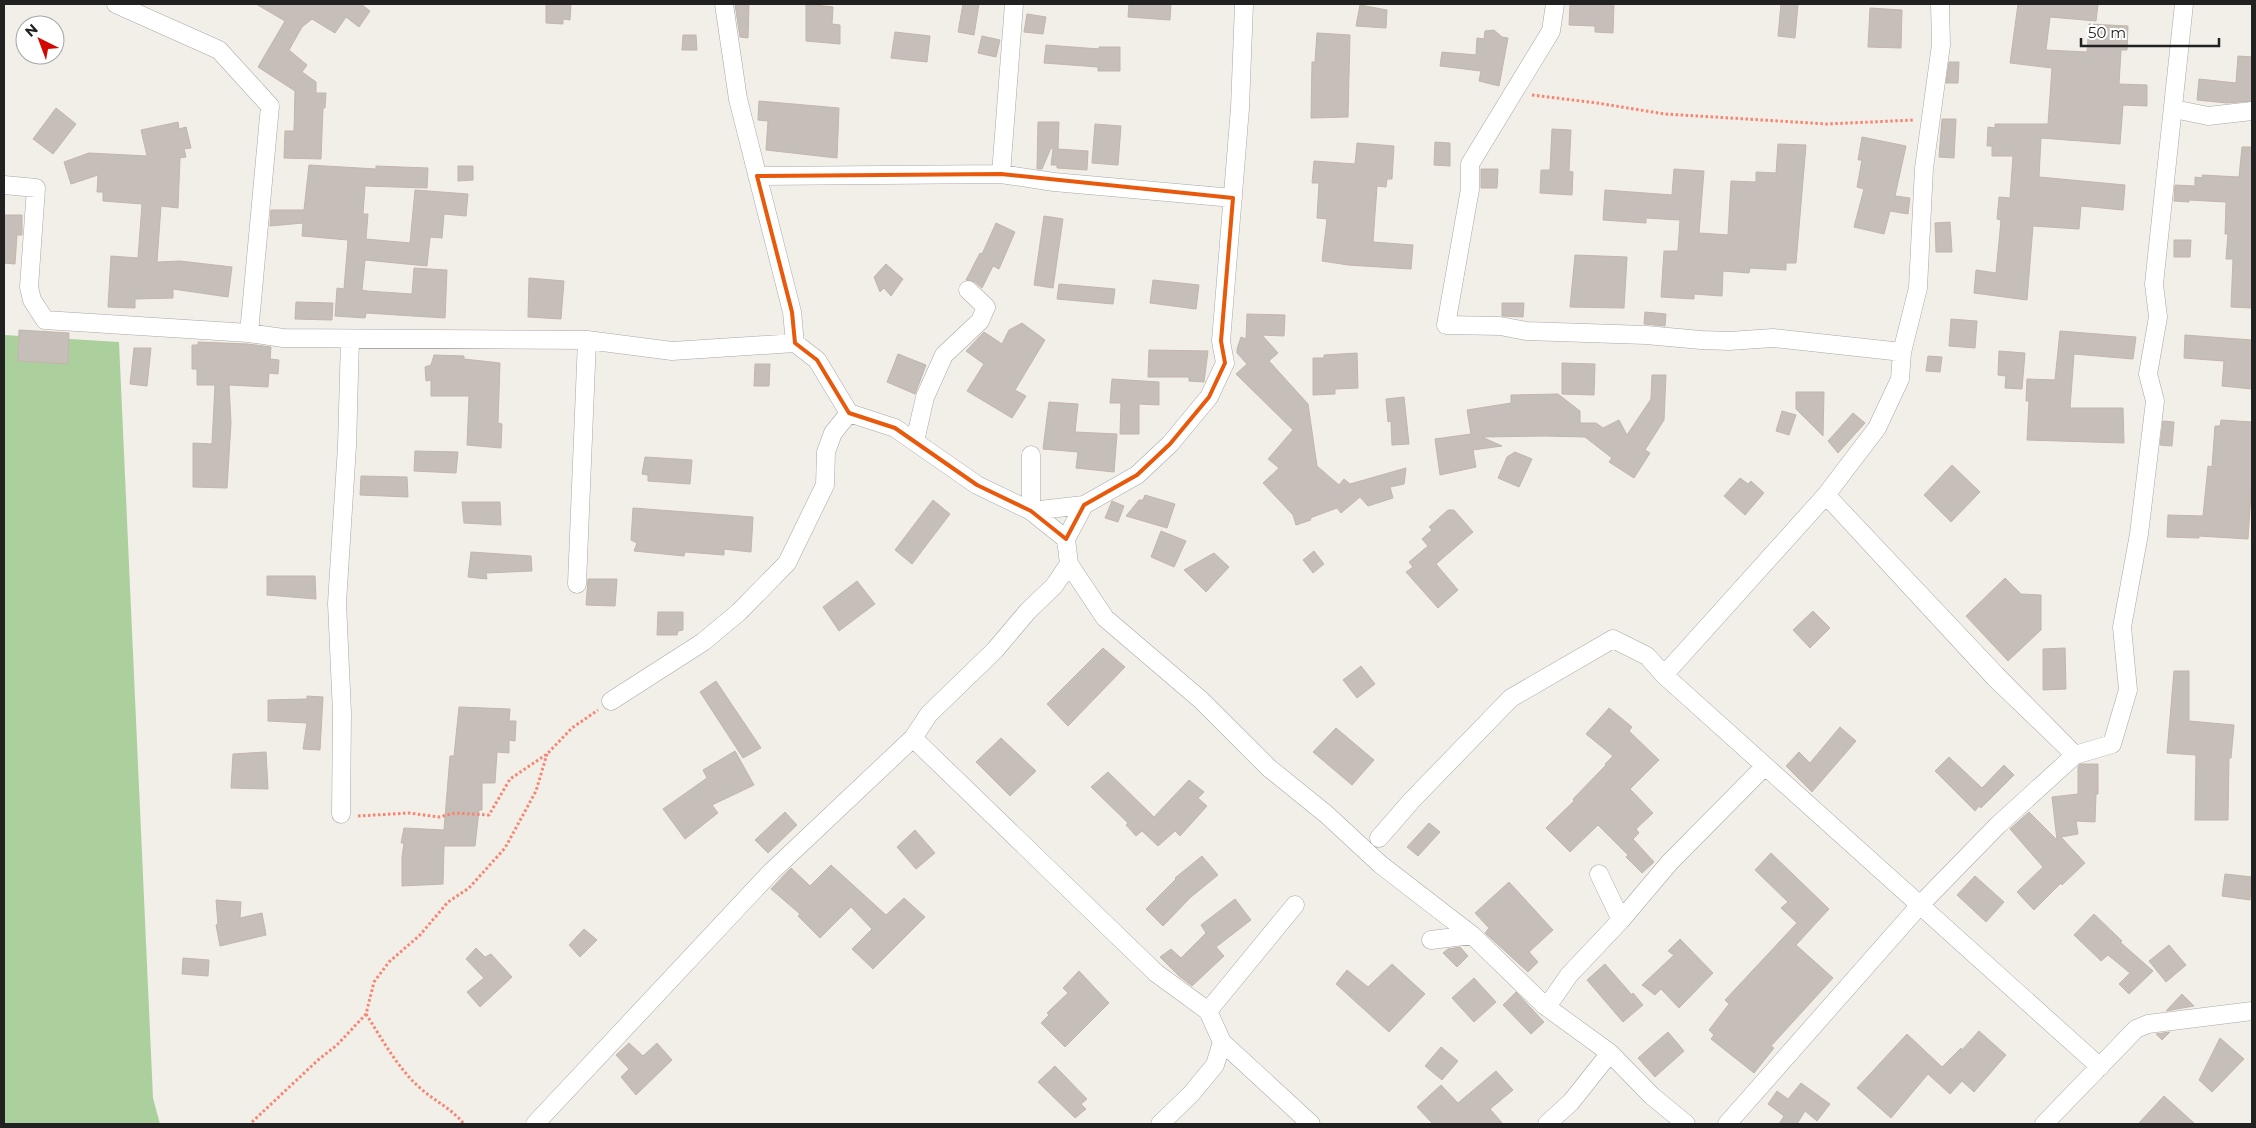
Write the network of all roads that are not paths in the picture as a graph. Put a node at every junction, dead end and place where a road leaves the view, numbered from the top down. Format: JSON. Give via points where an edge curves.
{"nodes":[{"id":1,"x":116,"y":4,"type":"edge"},
{"id":2,"x":724,"y":4,"type":"edge"},
{"id":3,"x":1014,"y":4,"type":"edge"},
{"id":4,"x":1244,"y":4,"type":"edge"},
{"id":5,"x":1555,"y":4,"type":"edge"},
{"id":6,"x":1940,"y":4,"type":"edge"},
{"id":7,"x":2184,"y":4,"type":"edge"},
{"id":8,"x":2174,"y":108,"type":"junction"},
{"id":9,"x":2252,"y":111,"type":"edge"},
{"id":10,"x":1001,"y":174,"type":"junction"},
{"id":11,"x":757,"y":176,"type":"junction"},
{"id":12,"x":4,"y":185,"type":"edge"},
{"id":13,"x":1233,"y":198,"type":"junction"},
{"id":14,"x":968,"y":290,"type":"dead end"},
{"id":15,"x":249,"y":333,"type":"junction"},
{"id":16,"x":350,"y":339,"type":"junction"},
{"id":17,"x":587,"y":340,"type":"junction"},
{"id":18,"x":795,"y":344,"type":"junction"},
{"id":19,"x":1902,"y":352,"type":"junction"},
{"id":20,"x":849,"y":413,"type":"junction"},
{"id":21,"x":915,"y":441,"type":"junction"},
{"id":22,"x":1031,"y":455,"type":"dead end"},
{"id":23,"x":1826,"y":495,"type":"junction"},
{"id":24,"x":1084,"y":505,"type":"junction"},
{"id":25,"x":1031,"y":511,"type":"junction"},
{"id":26,"x":1066,"y":539,"type":"junction"},
{"id":27,"x":1069,"y":564,"type":"junction"},
{"id":28,"x":577,"y":584,"type":"dead end"},
{"id":29,"x":1664,"y":675,"type":"junction"},
{"id":30,"x":611,"y":701,"type":"road end"},
{"id":31,"x":913,"y":738,"type":"junction"},
{"id":32,"x":2075,"y":755,"type":"junction"},
{"id":33,"x":1765,"y":766,"type":"junction"},
{"id":34,"x":341,"y":814,"type":"road end"},
{"id":35,"x":1379,"y":838,"type":"dead end"},
{"id":36,"x":1599,"y":874,"type":"dead end"},
{"id":37,"x":1295,"y":905,"type":"dead end"},
{"id":38,"x":1920,"y":906,"type":"junction"},
{"id":39,"x":1621,"y":920,"type":"junction"},
{"id":40,"x":1472,"y":934,"type":"junction"},
{"id":41,"x":1431,"y":940,"type":"dead end"},
{"id":42,"x":1544,"y":1005,"type":"junction"},
{"id":43,"x":1208,"y":1012,"type":"junction"},
{"id":44,"x":2252,"y":1012,"type":"edge"},
{"id":45,"x":1222,"y":1042,"type":"junction"},
{"id":46,"x":1610,"y":1053,"type":"junction"},
{"id":47,"x":2100,"y":1066,"type":"junction"},
{"id":48,"x":535,"y":1124,"type":"edge"},
{"id":49,"x":1160,"y":1124,"type":"edge"},
{"id":50,"x":1311,"y":1124,"type":"edge"},
{"id":51,"x":1547,"y":1124,"type":"edge"},
{"id":52,"x":1686,"y":1124,"type":"edge"},
{"id":53,"x":1727,"y":1124,"type":"edge"},
{"id":54,"x":2044,"y":1124,"type":"edge"}],
"edges":[{"from":1,"to":15,"type":"street","via":[[219,50],[270,106]]},
{"from":2,"to":11,"type":"street","via":[[738,99]]},
{"from":3,"to":10,"type":"street"},
{"from":4,"to":13,"type":"street"},
{"from":5,"to":19,"type":"street","via":[[1550,31],[1470,164],[1470,189],[1446,325],[1719,341],[1773,338]]},
{"from":6,"to":19,"type":"street","via":[[1941,45],[1924,168],[1918,288]]},
{"from":7,"to":8,"type":"street"},
{"from":8,"to":9,"type":"street","via":[[2208,116]]},
{"from":8,"to":32,"type":"street","via":[[2154,284],[2158,317],[2148,374],[2155,401],[2139,534],[2122,627],[2128,690],[2112,744]]},
{"from":10,"to":11,"type":"street"},
{"from":10,"to":13,"type":"street","via":[[1054,182]]},
{"from":11,"to":18,"type":"street","via":[[792,312]]},
{"from":12,"to":15,"type":"street","via":[[36,188],[29,287],[32,300],[45,320]]},
{"from":13,"to":24,"type":"street","via":[[1221,342],[1225,363],[1209,397],[1170,444],[1137,475]]},
{"from":14,"to":21,"type":"street","via":[[986,306],[980,321],[944,355],[926,397]]},
{"from":15,"to":16,"type":"street","via":[[283,338]]},
{"from":16,"to":17,"type":"street"},
{"from":16,"to":34,"type":"street","via":[[337,603],[342,713]]},
{"from":17,"to":18,"type":"street","via":[[672,351]]},
{"from":17,"to":28,"type":"street"},
{"from":18,"to":20,"type":"street","via":[[817,360]]},
{"from":19,"to":23,"type":"street","via":[[1900,379],[1877,428]]},
{"from":20,"to":21,"type":"street","via":[[895,428]]},
{"from":20,"to":30,"type":"street","via":[[832,433],[826,452],[825,485],[787,563],[739,612],[702,642]]},
{"from":21,"to":25,"type":"street","via":[[977,485]]},
{"from":22,"to":25,"type":"street"},
{"from":23,"to":29,"type":"street"},
{"from":23,"to":32,"type":"street","via":[[1995,678]]},
{"from":24,"to":25,"type":"street"},
{"from":24,"to":26,"type":"street"},
{"from":25,"to":26,"type":"street"},
{"from":26,"to":27,"type":"street"},
{"from":27,"to":31,"type":"street","via":[[1054,586],[995,650],[929,714]]},
{"from":27,"to":40,"type":"street","via":[[1105,618],[1201,700],[1269,768],[1380,864]]},
{"from":29,"to":33,"type":"street"},
{"from":29,"to":35,"type":"street","via":[[1648,656],[1613,639],[1511,698]]},
{"from":31,"to":43,"type":"street","via":[[1156,973]]},
{"from":31,"to":48,"type":"street","via":[[770,872]]},
{"from":32,"to":38,"type":"street","via":[[1998,825]]},
{"from":33,"to":38,"type":"street"},
{"from":33,"to":39,"type":"street","via":[[1670,862]]},
{"from":36,"to":39,"type":"street"},
{"from":37,"to":43,"type":"street"},
{"from":38,"to":47,"type":"street"},
{"from":38,"to":53,"type":"street"},
{"from":39,"to":42,"type":"street"},
{"from":40,"to":41,"type":"street"},
{"from":40,"to":42,"type":"street"},
{"from":42,"to":46,"type":"street"},
{"from":43,"to":45,"type":"street"},
{"from":44,"to":47,"type":"street","via":[[2148,1024],[2136,1029]]},
{"from":45,"to":49,"type":"street","via":[[1215,1065]]},
{"from":45,"to":50,"type":"street"},
{"from":46,"to":51,"type":"street","via":[[1571,1102]]},
{"from":46,"to":52,"type":"street","via":[[1652,1096]]},
{"from":47,"to":54,"type":"street"}]}
